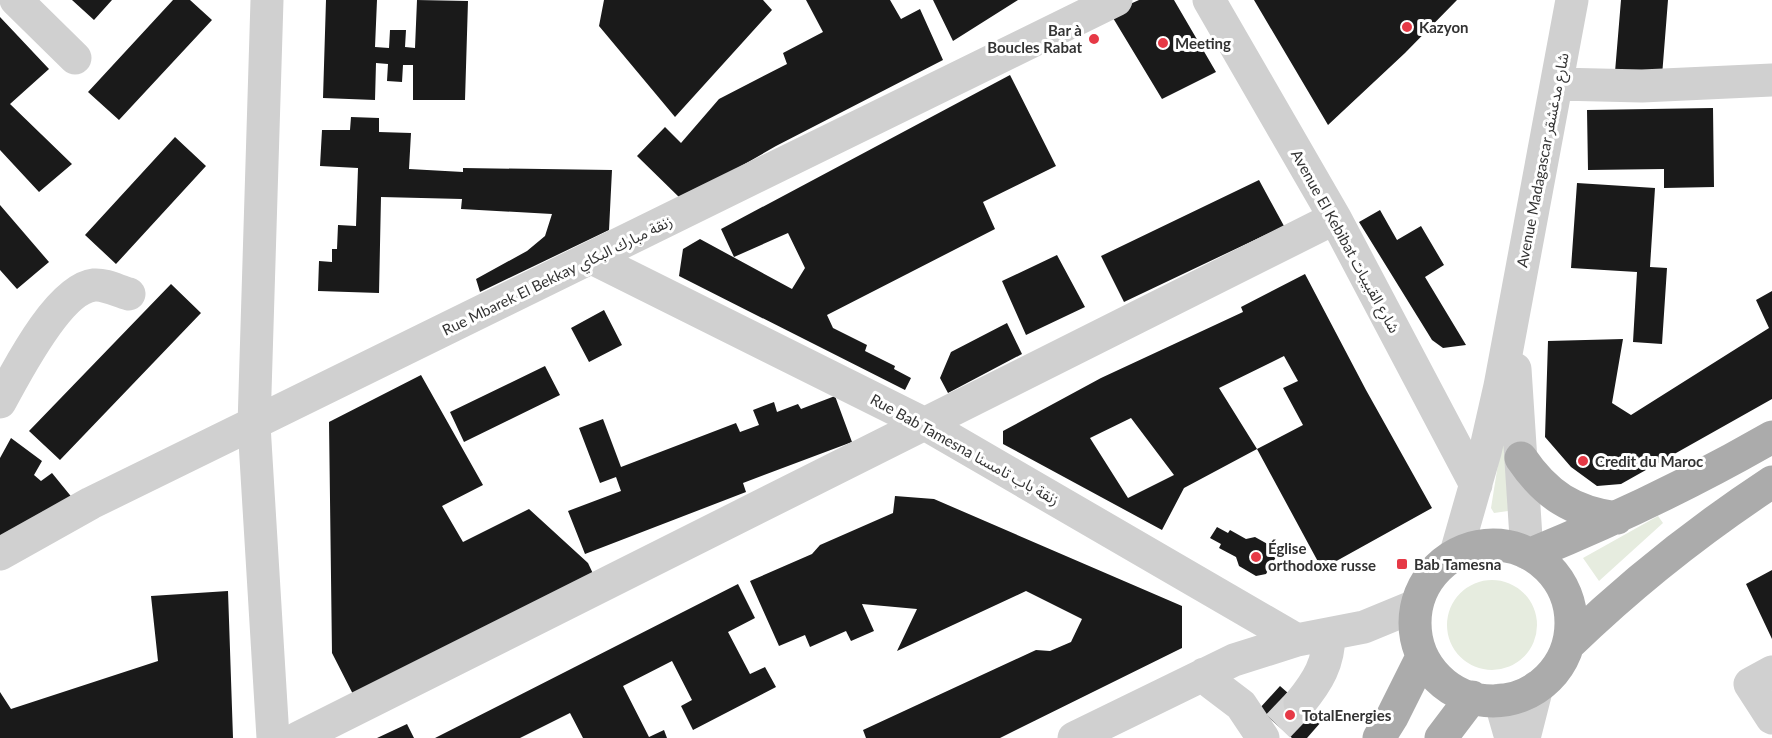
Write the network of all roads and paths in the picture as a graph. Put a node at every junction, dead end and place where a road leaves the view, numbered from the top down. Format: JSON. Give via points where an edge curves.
{"nodes":[{"id":1,"x":16,"y":0,"type":"edge"},
{"id":2,"x":267,"y":0,"type":"edge"},
{"id":3,"x":1116,"y":0,"type":"edge"},
{"id":4,"x":1209,"y":0,"type":"edge"},
{"id":5,"x":1572,"y":0,"type":"edge"},
{"id":6,"x":75,"y":58,"type":"dead end"},
{"id":7,"x":1772,"y":80,"type":"edge"},
{"id":8,"x":1557,"y":84,"type":"junction"},
{"id":9,"x":1335,"y":218,"type":"junction"},
{"id":10,"x":592,"y":258,"type":"junction"},
{"id":11,"x":129,"y":294,"type":"dead end"},
{"id":12,"x":1512,"y":320,"type":"junction"},
{"id":13,"x":0,"y":402,"type":"edge"},
{"id":14,"x":926,"y":424,"type":"junction"},
{"id":15,"x":254,"y":425,"type":"junction"},
{"id":16,"x":1772,"y":437,"type":"edge"},
{"id":17,"x":1521,"y":458,"type":"junction"},
{"id":18,"x":1772,"y":482,"type":"edge"},
{"id":19,"x":1476,"y":485,"type":"junction"},
{"id":20,"x":1617,"y":518,"type":"junction"},
{"id":21,"x":1456,"y":553,"type":"junction"},
{"id":22,"x":0,"y":554,"type":"edge"},
{"id":23,"x":1529,"y":554,"type":"junction"},
{"id":24,"x":1415,"y":606,"type":"junction"},
{"id":25,"x":1329,"y":634,"type":"junction"},
{"id":26,"x":1297,"y":640,"type":"junction"},
{"id":27,"x":1569,"y":644,"type":"junction"},
{"id":28,"x":1422,"y":657,"type":"junction"},
{"id":29,"x":1772,"y":672,"type":"edge"},
{"id":30,"x":1204,"y":674,"type":"junction"},
{"id":31,"x":1537,"y":687,"type":"junction"},
{"id":32,"x":1486,"y":699,"type":"junction"},
{"id":33,"x":1772,"y":718,"type":"edge"},
{"id":34,"x":1277,"y":726,"type":"edge"},
{"id":35,"x":273,"y":738,"type":"edge"},
{"id":36,"x":298,"y":738,"type":"edge"},
{"id":37,"x":1074,"y":738,"type":"edge"},
{"id":38,"x":1379,"y":738,"type":"edge"},
{"id":39,"x":1441,"y":738,"type":"edge"},
{"id":40,"x":1511,"y":738,"type":"edge"},
{"id":41,"x":1524,"y":738,"type":"edge"}],
"edges":[{"from":1,"to":6,"type":"street"},
{"from":2,"to":15,"type":"street"},
{"from":3,"to":10,"type":"street","name":"Rue Mbarek El Bekkay زنقة مبارك البكاي"},
{"from":4,"to":9,"type":"street","name":"Avenue El Kebibat شارع القبيبات"},
{"from":5,"to":8,"type":"street","name":"Avenue Madagascar شارع مدغشقر"},
{"from":7,"to":8,"type":"street","via":[[1642,87]]},
{"from":8,"to":12,"type":"street","name":"Avenue Madagascar شارع مدغشقر"},
{"from":9,"to":14,"type":"street"},
{"from":9,"to":19,"type":"street","name":"Avenue El Kebibat شارع القبيبات"},
{"from":10,"to":14,"type":"street","name":"Rue Bab Tamesna زنقة باب تامسنا"},
{"from":10,"to":15,"type":"street","name":"Rue Mbarek El Bekkay زنقة مبارك البكاي"},
{"from":11,"to":13,"type":"street","via":[[91,285],[62,304],[28,352]]},
{"from":12,"to":17,"type":"street","name":"Avenue Madagascar شارع مدغشقر"},
{"from":12,"to":19,"type":"street","name":"Avenue Madagascar شارع مدغشقر"},
{"from":14,"to":26,"type":"street","name":"Rue Bab Tamesna زنقة باب تامسنا"},
{"from":14,"to":36,"type":"street"},
{"from":15,"to":22,"type":"street","name":"Rue Mbarek El Bekkay زنقة مبارك البكاي","via":[[91,503]]},
{"from":15,"to":35,"type":"street"},
{"from":16,"to":20,"type":"main road"},
{"from":17,"to":20,"type":"main road","via":[[1545,488],[1561,500],[1579,509]]},
{"from":17,"to":23,"type":"street","name":"Avenue Madagascar شارع مدغشقر"},
{"from":18,"to":27,"type":"main road","via":[[1660,563]]},
{"from":19,"to":21,"type":"street","name":"Avenue Madagascar شارع مدغشقر"},
{"from":20,"to":23,"type":"main road"},
{"from":21,"to":23,"type":"main road","via":[[1484,545]]},
{"from":21,"to":24,"type":"main road","via":[[1430,575]]},
{"from":23,"to":27,"type":"main road","via":[[1545,564],[1565,593],[1570,610]]},
{"from":24,"to":25,"type":"street","via":[[1364,627]]},
{"from":24,"to":28,"type":"main road","via":[[1416,640]]},
{"from":25,"to":26,"type":"street"},
{"from":25,"to":34,"type":"street","via":[[1321,675]]},
{"from":26,"to":30,"type":"street"},
{"from":27,"to":31,"type":"main road","via":[[1556,668]]},
{"from":28,"to":32,"type":"main road","via":[[1443,684],[1457,693]]},
{"from":28,"to":38,"type":"main road"},
{"from":29,"to":33,"type":"street","via":[[1750,684]]},
{"from":30,"to":34,"type":"street","via":[[1241,705]]},
{"from":30,"to":37,"type":"street"},
{"from":31,"to":32,"type":"main road","via":[[1526,694]]},
{"from":31,"to":41,"type":"street"},
{"from":32,"to":39,"type":"main road"},
{"from":32,"to":40,"type":"street"}]}
